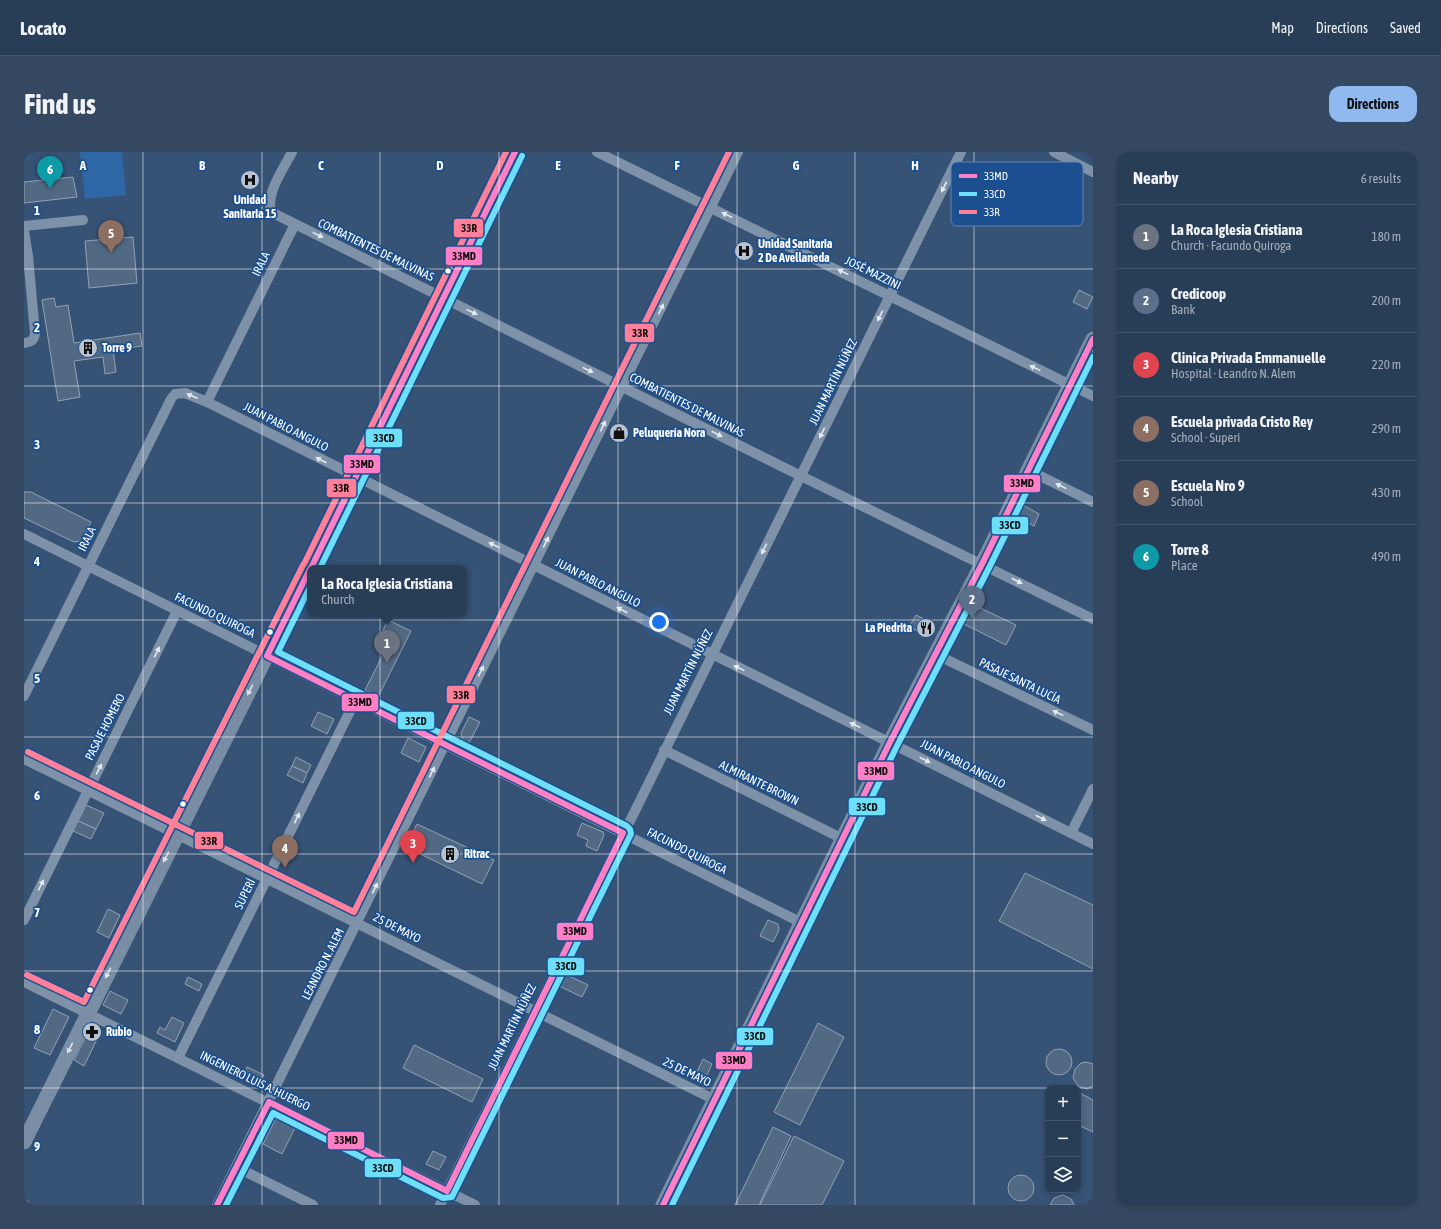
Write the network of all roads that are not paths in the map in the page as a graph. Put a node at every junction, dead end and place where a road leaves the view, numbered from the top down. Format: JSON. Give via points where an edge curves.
{"nodes":[{"id":1,"x":292,"y":152,"type":"edge"},
{"id":2,"x":514,"y":152,"type":"edge"},
{"id":3,"x":597,"y":152,"type":"edge"},
{"id":4,"x":738,"y":152,"type":"edge"},
{"id":5,"x":961,"y":152,"type":"edge"},
{"id":6,"x":1054,"y":152,"type":"edge"},
{"id":7,"x":956,"y":162,"type":"edge"},
{"id":8,"x":1074,"y":162,"type":"edge"},
{"id":9,"x":1083,"y":167,"type":"edge"},
{"id":10,"x":951,"y":172,"type":"edge"},
{"id":11,"x":1093,"y":172,"type":"edge"},
{"id":12,"x":711,"y":207,"type":"junction"},
{"id":13,"x":84,"y":220,"type":"dead end"},
{"id":14,"x":295,"y":224,"type":"junction"},
{"id":15,"x":24,"y":226,"type":"edge"},
{"id":16,"x":24,"y":231,"type":"edge"},
{"id":17,"x":26,"y":256,"type":"edge"},
{"id":18,"x":890,"y":296,"type":"junction"},
{"id":19,"x":443,"y":298,"type":"junction"},
{"id":20,"x":1093,"y":339,"type":"edge"},
{"id":21,"x":24,"y":343,"type":"edge"},
{"id":22,"x":1070,"y":385,"type":"junction"},
{"id":23,"x":623,"y":387,"type":"junction"},
{"id":24,"x":175,"y":394,"type":"joint"},
{"id":25,"x":1093,"y":396,"type":"edge"},
{"id":26,"x":207,"y":402,"type":"junction"},
{"id":27,"x":1028,"y":470,"type":"junction"},
{"id":28,"x":801,"y":476,"type":"junction"},
{"id":29,"x":356,"y":477,"type":"junction"},
{"id":30,"x":1093,"y":502,"type":"edge"},
{"id":31,"x":24,"y":534,"type":"edge"},
{"id":32,"x":982,"y":564,"type":"junction"},
{"id":33,"x":312,"y":565,"type":"edge"},
{"id":34,"x":534,"y":565,"type":"junction"},
{"id":35,"x":88,"y":566,"type":"junction"},
{"id":36,"x":307,"y":575,"type":"edge"},
{"id":37,"x":178,"y":611,"type":"junction"},
{"id":38,"x":1093,"y":619,"type":"edge"},
{"id":39,"x":936,"y":654,"type":"junction"},
{"id":40,"x":712,"y":655,"type":"junction"},
{"id":41,"x":267,"y":656,"type":"junction"},
{"id":42,"x":24,"y":696,"type":"edge"},
{"id":43,"x":356,"y":699,"type":"junction"},
{"id":44,"x":1093,"y":730,"type":"edge"},
{"id":45,"x":890,"y":742,"type":"junction"},
{"id":46,"x":446,"y":744,"type":"junction"},
{"id":47,"x":664,"y":750,"type":"junction"},
{"id":48,"x":24,"y":759,"type":"edge"},
{"id":49,"x":1093,"y":789,"type":"edge"},
{"id":50,"x":88,"y":791,"type":"junction"},
{"id":51,"x":623,"y":833,"type":"junction"},
{"id":52,"x":1071,"y":833,"type":"junction"},
{"id":53,"x":178,"y":834,"type":"junction"},
{"id":54,"x":843,"y":839,"type":"junction"},
{"id":55,"x":1093,"y":844,"type":"edge"},
{"id":56,"x":267,"y":878,"type":"junction"},
{"id":57,"x":24,"y":920,"type":"edge"},
{"id":58,"x":358,"y":923,"type":"junction"},
{"id":59,"x":802,"y":923,"type":"junction"},
{"id":60,"x":24,"y":982,"type":"edge"},
{"id":61,"x":534,"y":1012,"type":"junction"},
{"id":62,"x":88,"y":1013,"type":"junction"},
{"id":63,"x":178,"y":1058,"type":"junction"},
{"id":64,"x":715,"y":1100,"type":"junction"},
{"id":65,"x":269,"y":1102,"type":"junction"},
{"id":66,"x":24,"y":1142,"type":"edge"},
{"id":67,"x":236,"y":1167,"type":"junction"},
{"id":68,"x":447,"y":1191,"type":"junction"},
{"id":69,"x":217,"y":1205,"type":"edge"},
{"id":70,"x":313,"y":1205,"type":"edge"},
{"id":71,"x":440,"y":1205,"type":"edge"},
{"id":72,"x":475,"y":1205,"type":"edge"},
{"id":73,"x":663,"y":1205,"type":"edge"}],
"edges":[{"from":1,"to":14,"type":"street","name":"COMBATIENTES DE MALVINAS","via":[[271,195],[271,212]]},
{"from":2,"to":19,"type":"main road"},
{"from":3,"to":12,"type":"street","name":"JOSÉ MAZZINI"},
{"from":4,"to":12,"type":"street","name":"LEANDRO N. ALEM"},
{"from":5,"to":7,"type":"street","name":"JUAN MARTÍN NÚÑEZ","one_way":true},
{"from":6,"to":8,"type":"street"},
{"from":9,"to":11,"type":"street"},
{"from":10,"to":18,"type":"street","name":"JUAN MARTÍN NÚÑEZ","one_way":true},
{"from":18,"to":12,"type":"street","name":"JOSÉ MAZZINI","one_way":true},
{"from":23,"to":12,"type":"street","name":"LEANDRO N. ALEM","one_way":true},
{"from":13,"to":15,"type":"street"},
{"from":14,"to":19,"type":"street","name":"COMBATIENTES DE MALVINAS","one_way":true},
{"from":14,"to":26,"type":"street","name":"IRALA"},
{"from":16,"to":17,"type":"street"},
{"from":17,"to":21,"type":"street","via":[[35,333],[31,342]]},
{"from":22,"to":18,"type":"street","name":"JOSÉ MAZZINI","one_way":true},
{"from":18,"to":28,"type":"street","name":"JUAN MARTÍN NÚÑEZ","one_way":true},
{"from":19,"to":23,"type":"street","name":"COMBATIENTES DE MALVINAS","one_way":true},
{"from":19,"to":29,"type":"main road"},
{"from":20,"to":22,"type":"main road"},
{"from":22,"to":25,"type":"street","name":"JOSÉ MAZZINI"},
{"from":22,"to":27,"type":"main road"},
{"from":23,"to":28,"type":"street","name":"COMBATIENTES DE MALVINAS","one_way":true},
{"from":34,"to":23,"type":"street","name":"LEANDRO N. ALEM","one_way":true},
{"from":26,"to":24,"type":"street","name":"JUAN PABLO ANGULO","one_way":true,"via":[[185,393]]},
{"from":24,"to":35,"type":"street","name":"IRALA"},
{"from":29,"to":26,"type":"street","name":"JUAN PABLO ANGULO","one_way":true},
{"from":30,"to":27,"type":"street","one_way":true},
{"from":27,"to":32,"type":"main road"},
{"from":28,"to":32,"type":"street","name":"COMBATIENTES DE MALVINAS"},
{"from":28,"to":40,"type":"street","name":"JUAN MARTÍN NÚÑEZ","one_way":true},
{"from":29,"to":33,"type":"main road"},
{"from":34,"to":29,"type":"street","name":"JUAN PABLO ANGULO","one_way":true},
{"from":31,"to":35,"type":"street","name":"FACUNDO QUIROGA"},
{"from":32,"to":38,"type":"street","name":"COMBATIENTES DE MALVINAS","one_way":true},
{"from":32,"to":39,"type":"main road"},
{"from":40,"to":34,"type":"street","name":"JUAN PABLO ANGULO","one_way":true},
{"from":46,"to":34,"type":"street","name":"LEANDRO N. ALEM","one_way":true},
{"from":35,"to":37,"type":"street","name":"FACUNDO QUIROGA"},
{"from":35,"to":42,"type":"street","name":"IRALA"},
{"from":36,"to":41,"type":"main road"},
{"from":37,"to":41,"type":"street","name":"FACUNDO QUIROGA"},
{"from":50,"to":37,"type":"street","name":"PASAJE HOMERO","one_way":true},
{"from":44,"to":39,"type":"street","name":"PASAJE SANTA LUCÍA","one_way":true},
{"from":39,"to":45,"type":"main road"},
{"from":45,"to":40,"type":"street","name":"JUAN PABLO ANGULO","one_way":true},
{"from":40,"to":47,"type":"street","name":"JUAN MARTÍN NÚÑEZ"},
{"from":41,"to":43,"type":"street","name":"FACUNDO QUIROGA"},
{"from":41,"to":53,"type":"main road","one_way":true},
{"from":43,"to":46,"type":"street","name":"FACUNDO QUIROGA"},
{"from":56,"to":43,"type":"street","name":"SUPERÍ","one_way":true},
{"from":45,"to":52,"type":"street","name":"JUAN PABLO ANGULO","one_way":true},
{"from":45,"to":54,"type":"main road"},
{"from":46,"to":51,"type":"street","name":"FACUNDO QUIROGA"},
{"from":58,"to":46,"type":"street","name":"LEANDRO N. ALEM","one_way":true},
{"from":47,"to":51,"type":"street","name":"JUAN MARTÍN NÚÑEZ"},
{"from":47,"to":54,"type":"street","name":"ALMIRANTE BROWN"},
{"from":48,"to":50,"type":"street","name":"25 DE MAYO"},
{"from":49,"to":52,"type":"street"},
{"from":50,"to":53,"type":"street","name":"25 DE MAYO"},
{"from":57,"to":50,"type":"street","name":"PASAJE HOMERO","one_way":true},
{"from":51,"to":59,"type":"street","name":"FACUNDO QUIROGA"},
{"from":51,"to":61,"type":"street","name":"JUAN MARTÍN NÚÑEZ"},
{"from":52,"to":55,"type":"street","name":"JUAN PABLO ANGULO"},
{"from":53,"to":56,"type":"street","name":"25 DE MAYO"},
{"from":53,"to":62,"type":"main road","one_way":true},
{"from":54,"to":59,"type":"main road"},
{"from":56,"to":58,"type":"street","name":"25 DE MAYO"},
{"from":56,"to":63,"type":"street","name":"SUPERÍ"},
{"from":58,"to":61,"type":"street","name":"25 DE MAYO"},
{"from":58,"to":65,"type":"street","name":"LEANDRO N. ALEM"},
{"from":59,"to":64,"type":"main road"},
{"from":60,"to":62,"type":"street","name":"INGENIERO LUIS A. HUERGO"},
{"from":61,"to":64,"type":"street","name":"25 DE MAYO"},
{"from":61,"to":68,"type":"street","name":"JUAN MARTÍN NÚÑEZ"},
{"from":62,"to":63,"type":"street","name":"INGENIERO LUIS A. HUERGO"},
{"from":62,"to":66,"type":"main road","one_way":true},
{"from":63,"to":65,"type":"street","name":"INGENIERO LUIS A. HUERGO"},
{"from":64,"to":73,"type":"main road"},
{"from":65,"to":67,"type":"street","name":"LEANDRO N. ALEM"},
{"from":65,"to":68,"type":"street","name":"INGENIERO LUIS A. HUERGO"},
{"from":67,"to":69,"type":"street","name":"LEANDRO N. ALEM"},
{"from":67,"to":70,"type":"street"},
{"from":68,"to":71,"type":"street","name":"JUAN MARTÍN NÚÑEZ"},
{"from":68,"to":72,"type":"street","name":"INGENIERO LUIS A. HUERGO"}]}
